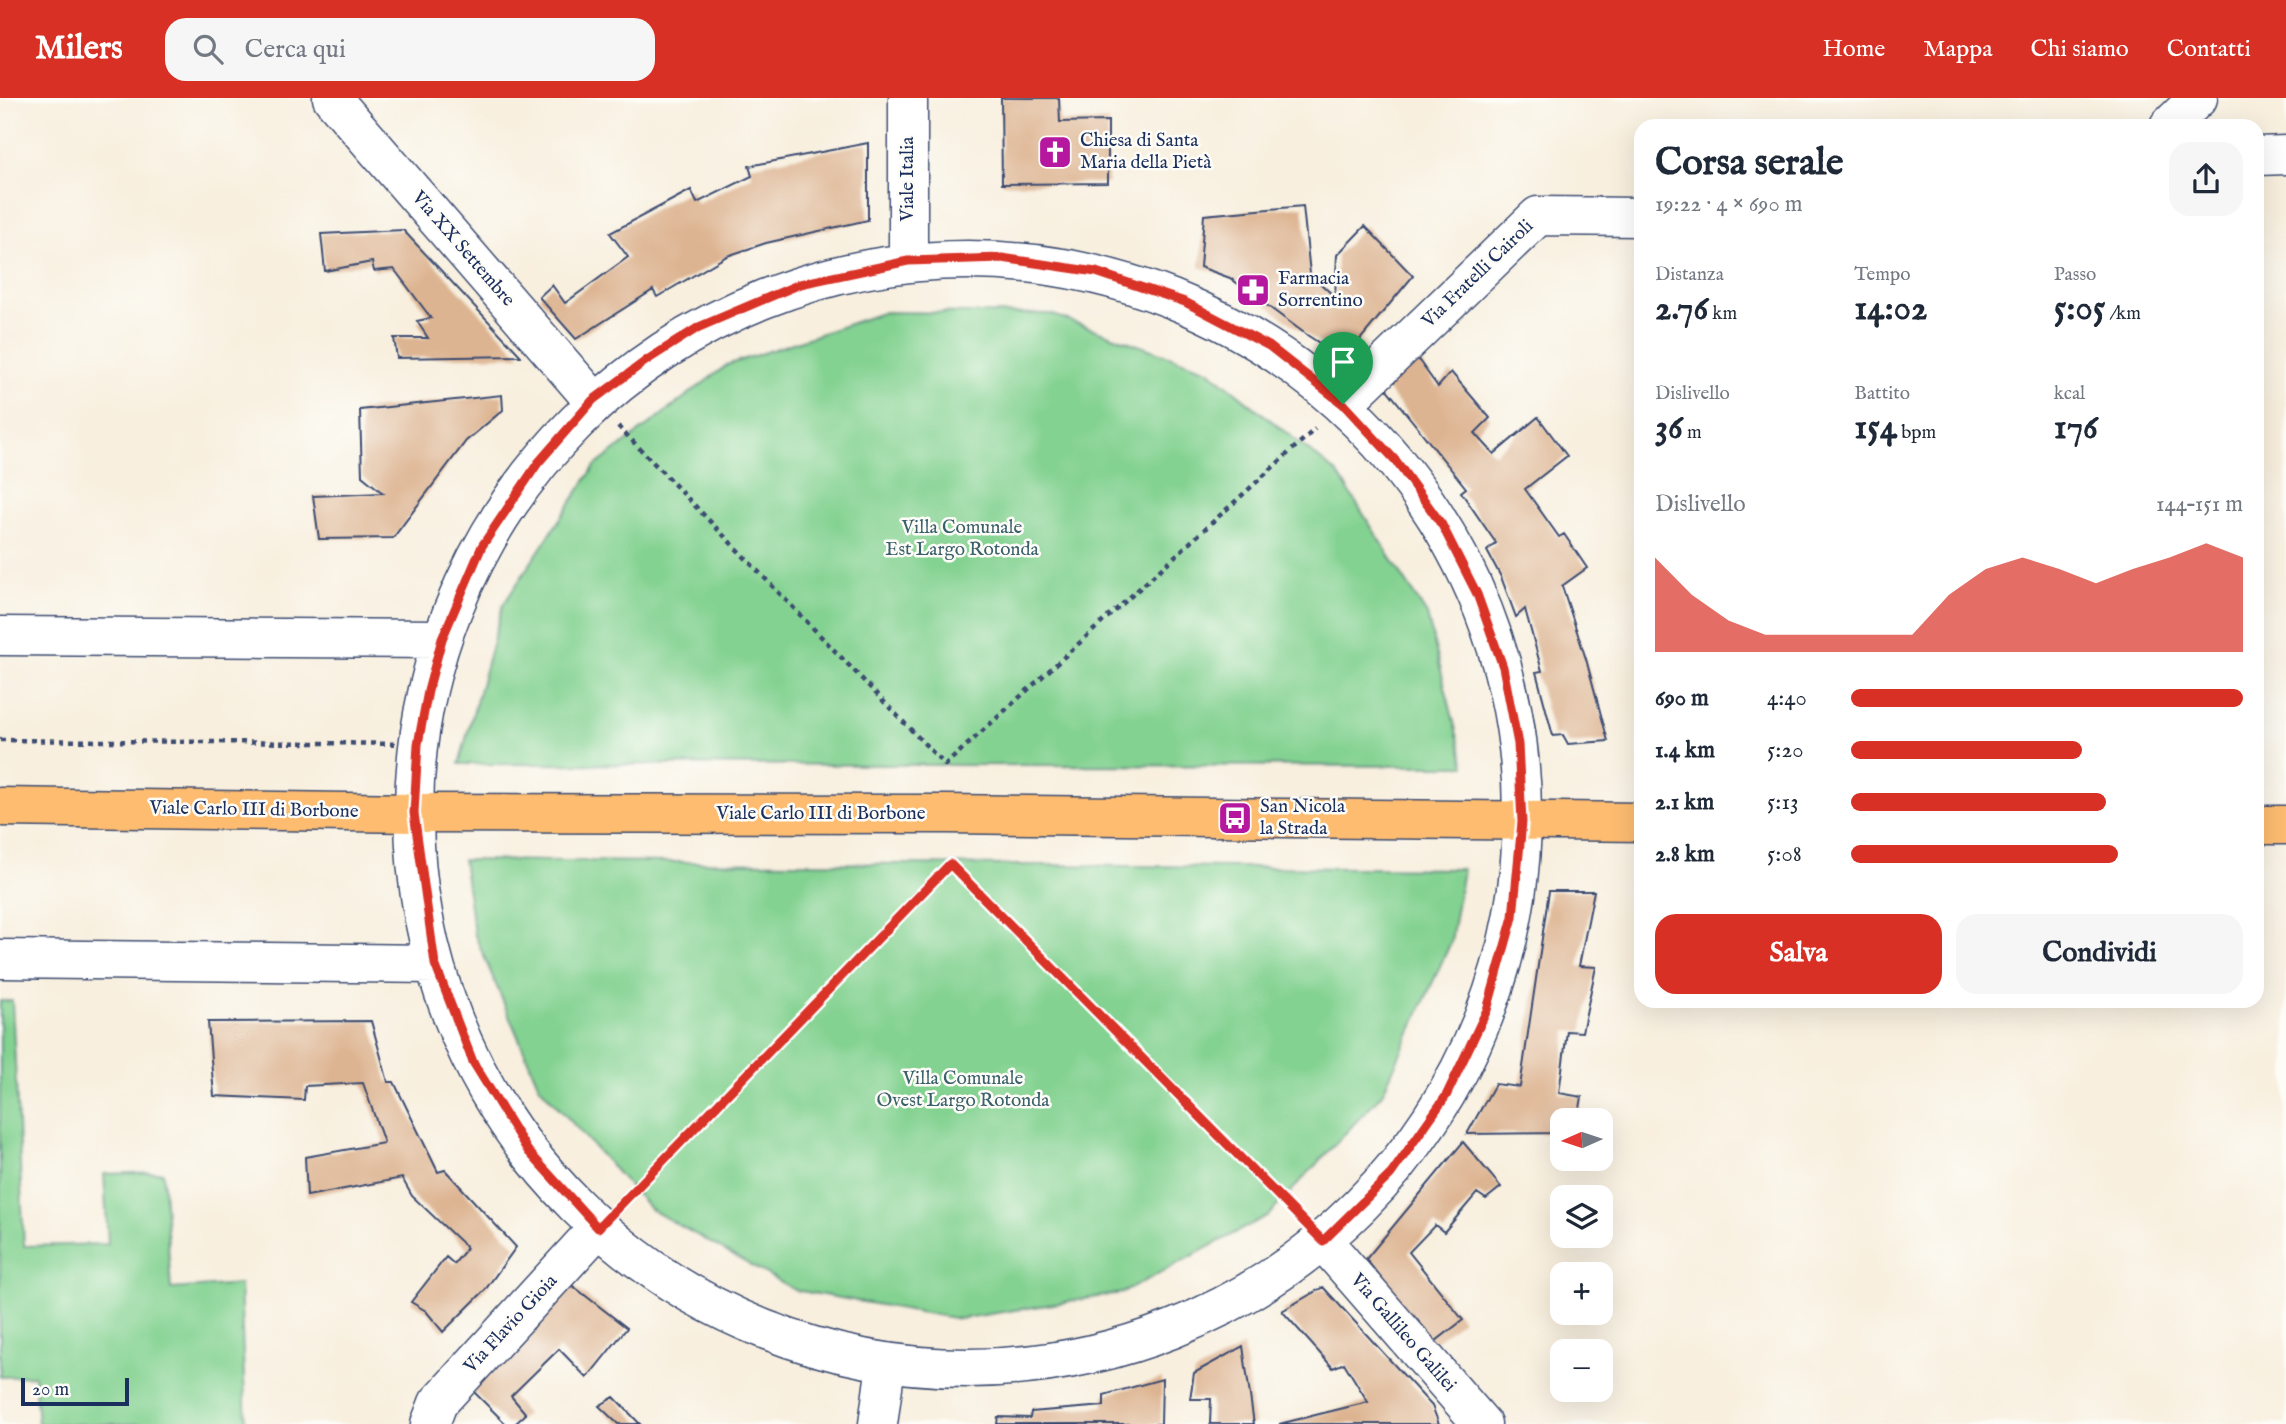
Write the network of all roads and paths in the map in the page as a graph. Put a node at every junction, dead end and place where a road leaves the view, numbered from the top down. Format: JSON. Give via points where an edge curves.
{"nodes":[{"id":1,"x":332,"y":98,"type":"edge"},
{"id":2,"x":908,"y":98,"type":"edge"},
{"id":3,"x":2198,"y":98,"type":"edge"},
{"id":4,"x":2176,"y":119,"type":"edge"},
{"id":5,"x":2286,"y":155,"type":"edge"},
{"id":6,"x":2264,"y":156,"type":"edge"},
{"id":7,"x":1634,"y":217,"type":"edge"},
{"id":8,"x":908,"y":261,"type":"junction"},
{"id":9,"x":593,"y":400,"type":"junction"},
{"id":10,"x":1343,"y":404,"type":"junction"},
{"id":11,"x":0,"y":636,"type":"edge"},
{"id":12,"x":442,"y":639,"type":"junction"},
{"id":13,"x":0,"y":740,"type":"edge"},
{"id":14,"x":418,"y":744,"type":"junction"},
{"id":15,"x":0,"y":807,"type":"edge"},
{"id":16,"x":414,"y":813,"type":"junction"},
{"id":17,"x":1522,"y":822,"type":"junction"},
{"id":18,"x":1634,"y":822,"type":"edge"},
{"id":19,"x":2264,"y":825,"type":"edge"},
{"id":20,"x":2286,"y":825,"type":"edge"},
{"id":21,"x":0,"y":959,"type":"edge"},
{"id":22,"x":435,"y":964,"type":"junction"},
{"id":23,"x":598,"y":1228,"type":"junction"},
{"id":24,"x":1323,"y":1241,"type":"junction"},
{"id":25,"x":886,"y":1364,"type":"junction"},
{"id":26,"x":430,"y":1424,"type":"edge"},
{"id":27,"x":878,"y":1424,"type":"edge"},
{"id":28,"x":1482,"y":1424,"type":"edge"}],
"edges":[{"from":1,"to":9,"type":"street","name":"Via XX Settembre"},
{"from":2,"to":8,"type":"street","name":"Viale Italia"},
{"from":3,"to":4,"type":"street"},
{"from":5,"to":6,"type":"street"},
{"from":7,"to":10,"type":"street","name":"Via Fratelli Cairoli","via":[[1538,216]]},
{"from":8,"to":9,"type":"street","via":[[800,284],[699,327]]},
{"from":8,"to":10,"type":"street","via":[[1002,258],[1096,272],[1185,302],[1269,346]]},
{"from":9,"to":10,"type":"path","via":[[945,765]]},
{"from":9,"to":12,"type":"street","via":[[538,463],[482,546]]},
{"from":10,"to":17,"type":"street","via":[[1396,461],[1427,503],[1477,594],[1503,667],[1518,744]]},
{"from":11,"to":12,"type":"street"},
{"from":12,"to":14,"type":"street"},
{"from":13,"to":14,"type":"path"},
{"from":14,"to":16,"type":"street"},
{"from":15,"to":16,"type":"main road","name":"Viale Carlo III di Borbone"},
{"from":16,"to":17,"type":"main road","name":"Viale Carlo III di Borbone"},
{"from":16,"to":22,"type":"street"},
{"from":17,"to":18,"type":"main road","name":"Viale Carlo III di Borbone"},
{"from":17,"to":24,"type":"street","via":[[1513,917],[1487,1010],[1446,1096],[1391,1174]]},
{"from":19,"to":20,"type":"main road"},
{"from":21,"to":22,"type":"street"},
{"from":22,"to":23,"type":"street","via":[[473,1062],[493,1096],[528,1151]]},
{"from":23,"to":24,"type":"path","via":[[950,864]]},
{"from":23,"to":25,"type":"street","via":[[662,1278],[732,1317],[807,1346]]},
{"from":23,"to":26,"type":"street","name":"Via Flavio Gioia","via":[[438,1403]]},
{"from":24,"to":25,"type":"street","via":[[1260,1287],[1191,1323],[1117,1350],[1041,1365],[963,1370]]},
{"from":24,"to":28,"type":"street","name":"Via Gallileo Galilei"},
{"from":25,"to":27,"type":"street"}]}
